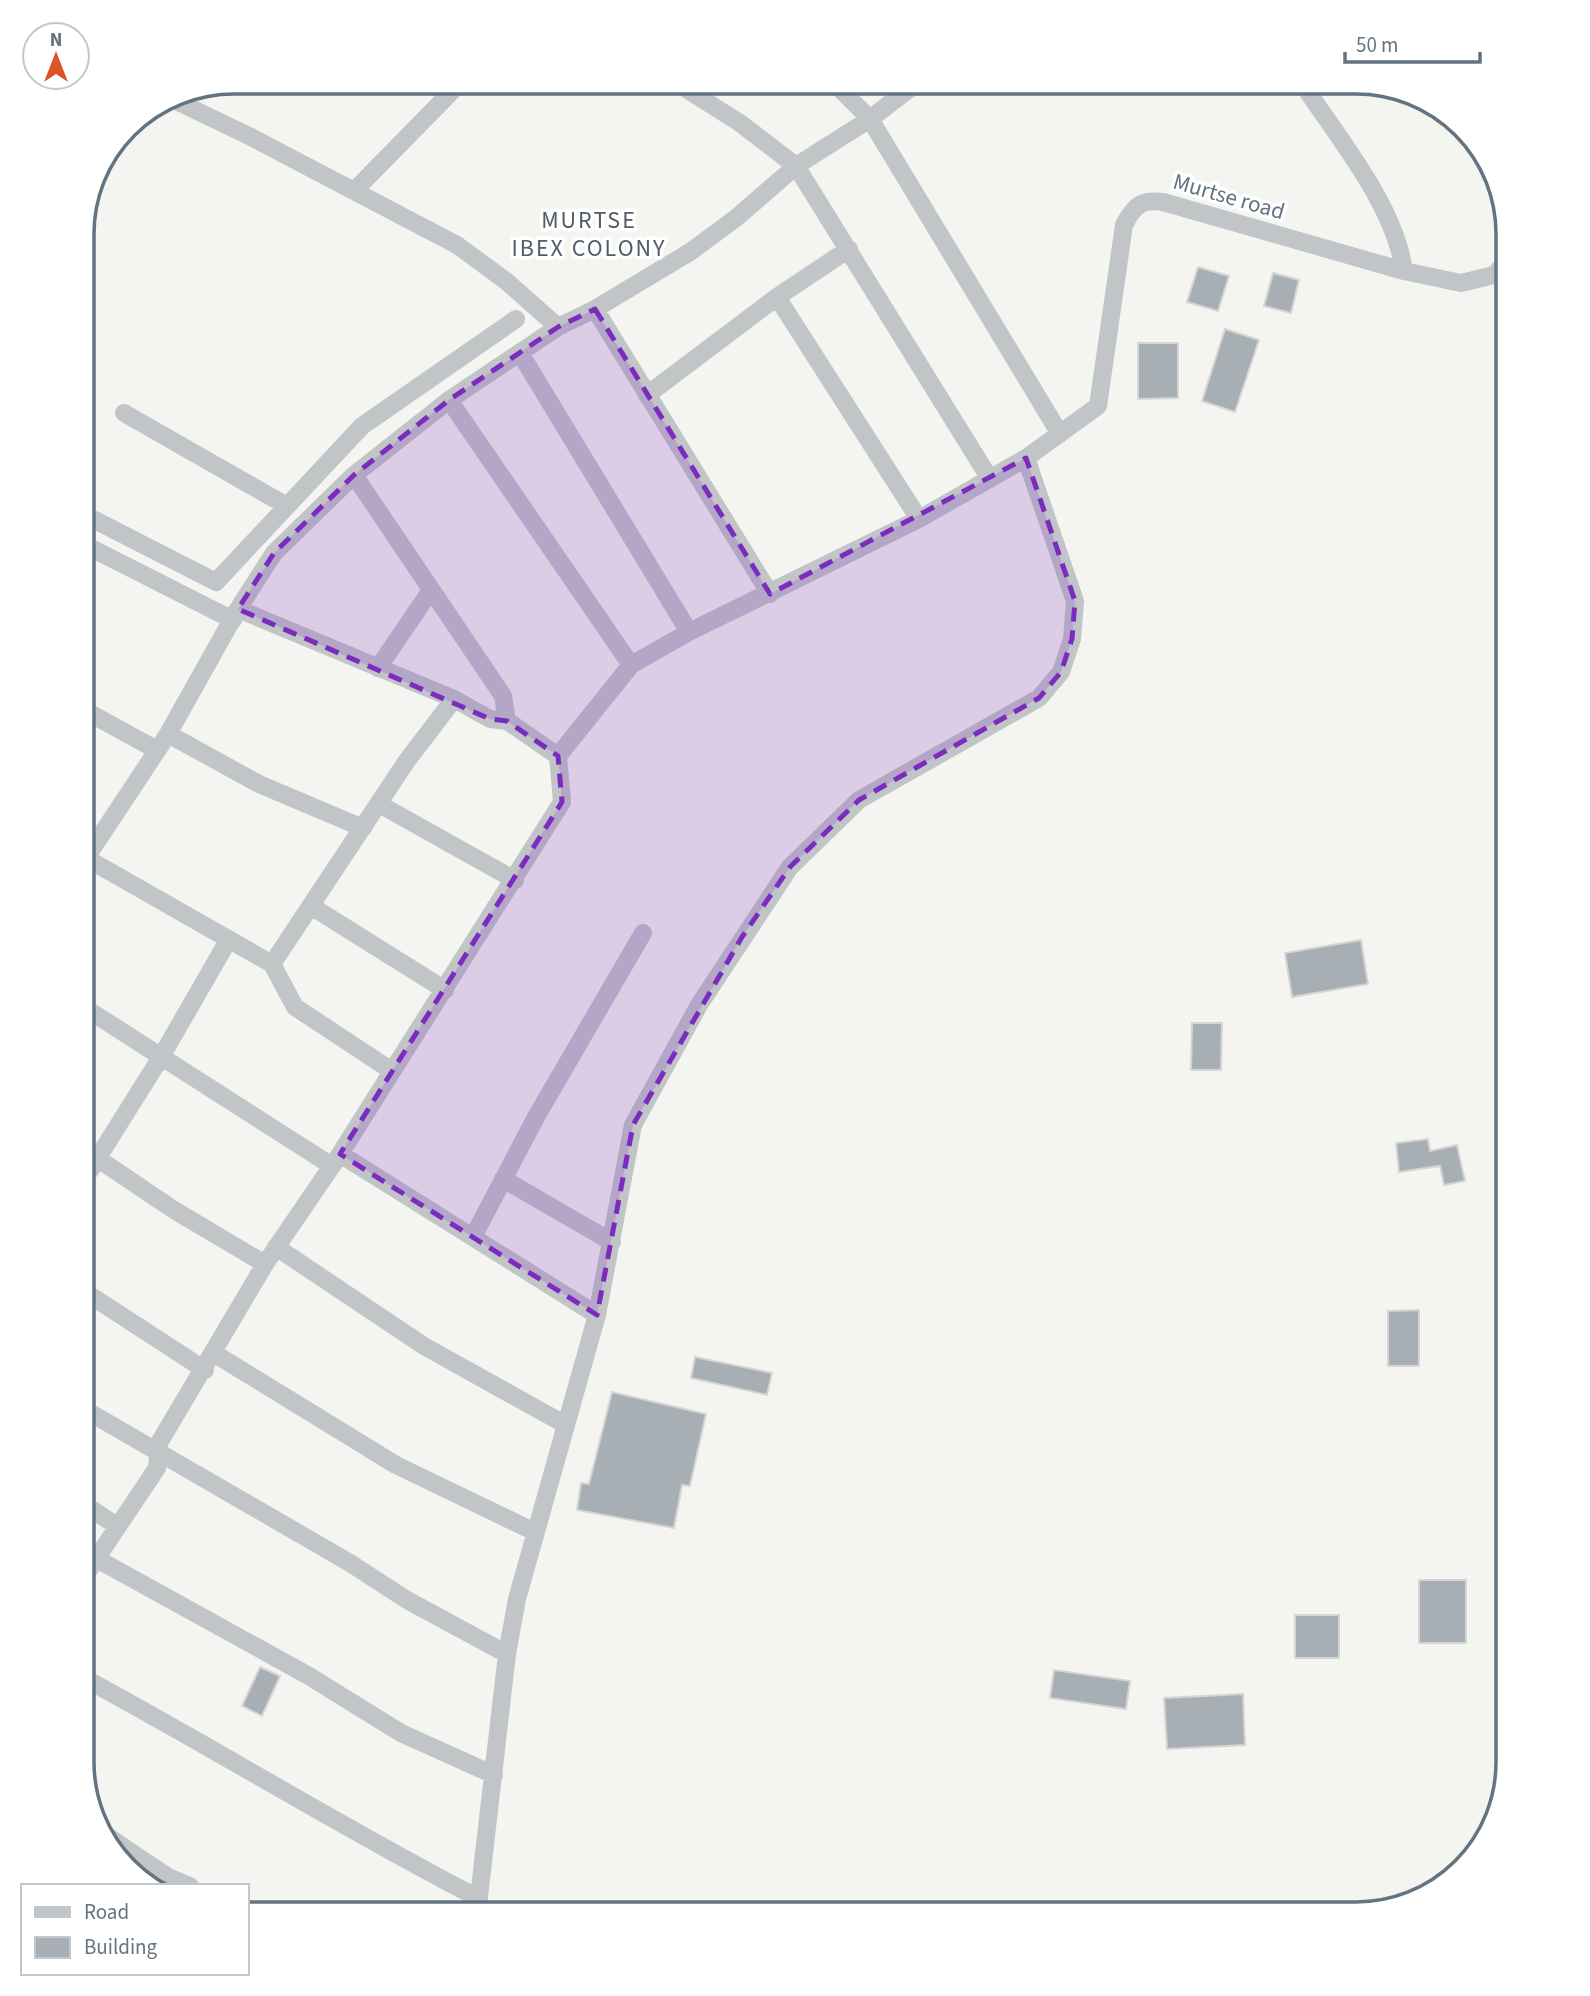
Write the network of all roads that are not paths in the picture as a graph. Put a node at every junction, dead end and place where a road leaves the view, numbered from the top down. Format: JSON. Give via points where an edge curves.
{"nodes":[{"id":1,"x":448,"y":95,"type":"edge"},
{"id":2,"x":696,"y":95,"type":"edge"},
{"id":3,"x":846,"y":95,"type":"edge"},
{"id":4,"x":902,"y":95,"type":"edge"},
{"id":5,"x":1310,"y":95,"type":"edge"},
{"id":6,"x":183,"y":104,"type":"edge"},
{"id":7,"x":870,"y":119,"type":"junction"},
{"id":8,"x":796,"y":166,"type":"junction"},
{"id":9,"x":354,"y":191,"type":"junction"},
{"id":10,"x":849,"y":249,"type":"junction"},
{"id":11,"x":1404,"y":271,"type":"junction"},
{"id":12,"x":1496,"y":273,"type":"edge"},
{"id":13,"x":777,"y":297,"type":"junction"},
{"id":14,"x":595,"y":309,"type":"junction"},
{"id":15,"x":516,"y":320,"type":"dead end"},
{"id":16,"x":558,"y":327,"type":"junction"},
{"id":17,"x":520,"y":353,"type":"junction"},
{"id":18,"x":647,"y":395,"type":"junction"},
{"id":19,"x":449,"y":401,"type":"junction"},
{"id":20,"x":124,"y":413,"type":"dead end"},
{"id":21,"x":1060,"y":433,"type":"junction"},
{"id":22,"x":1026,"y":458,"type":"junction"},
{"id":23,"x":354,"y":475,"type":"junction"},
{"id":24,"x":990,"y":479,"type":"junction"},
{"id":25,"x":287,"y":506,"type":"junction"},
{"id":26,"x":919,"y":519,"type":"junction"},
{"id":27,"x":95,"y":520,"type":"edge"},
{"id":28,"x":95,"y":550,"type":"edge"},
{"id":29,"x":431,"y":590,"type":"junction"},
{"id":30,"x":770,"y":594,"type":"junction"},
{"id":31,"x":235,"y":614,"type":"junction"},
{"id":32,"x":690,"y":632,"type":"junction"},
{"id":33,"x":631,"y":666,"type":"junction"},
{"id":34,"x":378,"y":668,"type":"junction"},
{"id":35,"x":454,"y":699,"type":"junction"},
{"id":36,"x":95,"y":716,"type":"edge"},
{"id":37,"x":507,"y":721,"type":"junction"},
{"id":38,"x":168,"y":734,"type":"junction"},
{"id":39,"x":158,"y":750,"type":"junction"},
{"id":40,"x":558,"y":756,"type":"junction"},
{"id":41,"x":379,"y":804,"type":"junction"},
{"id":42,"x":363,"y":828,"type":"junction"},
{"id":43,"x":95,"y":844,"type":"edge"},
{"id":44,"x":95,"y":867,"type":"edge"},
{"id":45,"x":514,"y":880,"type":"junction"},
{"id":46,"x":311,"y":906,"type":"junction"},
{"id":47,"x":643,"y":933,"type":"dead end"},
{"id":48,"x":229,"y":939,"type":"junction"},
{"id":49,"x":272,"y":964,"type":"junction"},
{"id":50,"x":445,"y":990,"type":"junction"},
{"id":51,"x":95,"y":1014,"type":"edge"},
{"id":52,"x":162,"y":1057,"type":"junction"},
{"id":53,"x":392,"y":1071,"type":"junction"},
{"id":54,"x":95,"y":1145,"type":"edge"},
{"id":55,"x":95,"y":1155,"type":"edge"},
{"id":56,"x":336,"y":1160,"type":"junction"},
{"id":57,"x":503,"y":1179,"type":"junction"},
{"id":58,"x":473,"y":1237,"type":"junction"},
{"id":59,"x":612,"y":1242,"type":"junction"},
{"id":60,"x":276,"y":1247,"type":"junction"},
{"id":61,"x":265,"y":1264,"type":"junction"},
{"id":62,"x":95,"y":1298,"type":"edge"},
{"id":63,"x":597,"y":1315,"type":"junction"},
{"id":64,"x":215,"y":1353,"type":"junction"},
{"id":65,"x":205,"y":1370,"type":"junction"},
{"id":66,"x":95,"y":1416,"type":"edge"},
{"id":67,"x":566,"y":1425,"type":"junction"},
{"id":68,"x":159,"y":1454,"type":"junction"},
{"id":69,"x":95,"y":1512,"type":"edge"},
{"id":70,"x":117,"y":1526,"type":"junction"},
{"id":71,"x":534,"y":1531,"type":"junction"},
{"id":72,"x":97,"y":1559,"type":"junction"},
{"id":73,"x":95,"y":1562,"type":"edge"},
{"id":74,"x":507,"y":1654,"type":"junction"},
{"id":75,"x":95,"y":1685,"type":"edge"},
{"id":76,"x":494,"y":1775,"type":"junction"},
{"id":77,"x":124,"y":1848,"type":"edge"},
{"id":78,"x":185,"y":1884,"type":"edge"},
{"id":79,"x":470,"y":1902,"type":"edge"},
{"id":80,"x":478,"y":1902,"type":"edge"}],
"edges":[{"from":1,"to":9,"type":"street"},
{"from":2,"to":8,"type":"street"},
{"from":3,"to":7,"type":"street"},
{"from":4,"to":7,"type":"street"},
{"from":5,"to":11,"type":"street","via":[[1379,201],[1401,246]]},
{"from":6,"to":9,"type":"street"},
{"from":7,"to":8,"type":"street"},
{"from":7,"to":21,"type":"street"},
{"from":8,"to":10,"type":"street"},
{"from":8,"to":14,"type":"street","via":[[690,252]]},
{"from":9,"to":16,"type":"street","via":[[457,245]]},
{"from":10,"to":13,"type":"street"},
{"from":10,"to":24,"type":"street"},
{"from":11,"to":12,"type":"street","name":"Murtse road","via":[[1461,283]]},
{"from":11,"to":21,"type":"street","name":"Murtse road","via":[[1147,200],[1133,208],[1124,225],[1098,406]]},
{"from":13,"to":18,"type":"street"},
{"from":13,"to":26,"type":"street"},
{"from":14,"to":16,"type":"street"},
{"from":14,"to":18,"type":"street"},
{"from":15,"to":25,"type":"street","via":[[362,426]]},
{"from":16,"to":17,"type":"street"},
{"from":17,"to":19,"type":"street"},
{"from":17,"to":32,"type":"street"},
{"from":18,"to":30,"type":"street"},
{"from":19,"to":23,"type":"street"},
{"from":19,"to":33,"type":"street"},
{"from":20,"to":25,"type":"street"},
{"from":21,"to":22,"type":"street","name":"Murtse road"},
{"from":22,"to":24,"type":"street","name":"Murtse road"},
{"from":22,"to":59,"type":"street","via":[[1075,601],[1072,639],[1061,672],[1039,698],[859,800],[790,867],[699,1005],[633,1125]]},
{"from":23,"to":29,"type":"street"},
{"from":23,"to":31,"type":"street","via":[[274,553]]},
{"from":24,"to":26,"type":"street","name":"Murtse road"},
{"from":25,"to":27,"type":"street","via":[[216,582]]},
{"from":26,"to":30,"type":"street","name":"Murtse road"},
{"from":28,"to":31,"type":"street"},
{"from":29,"to":34,"type":"street"},
{"from":29,"to":37,"type":"street","via":[[503,696]]},
{"from":30,"to":32,"type":"street","name":"Murtse road"},
{"from":31,"to":34,"type":"street"},
{"from":31,"to":38,"type":"street"},
{"from":32,"to":33,"type":"street","name":"Murtse road"},
{"from":33,"to":40,"type":"street"},
{"from":34,"to":35,"type":"street"},
{"from":35,"to":37,"type":"street","via":[[490,719]]},
{"from":35,"to":41,"type":"street"},
{"from":36,"to":39,"type":"street"},
{"from":37,"to":40,"type":"street"},
{"from":38,"to":39,"type":"street"},
{"from":38,"to":42,"type":"street","via":[[258,784]]},
{"from":39,"to":43,"type":"street"},
{"from":40,"to":45,"type":"street","via":[[562,802]]},
{"from":41,"to":42,"type":"street"},
{"from":41,"to":45,"type":"street"},
{"from":42,"to":46,"type":"street"},
{"from":44,"to":48,"type":"street"},
{"from":45,"to":50,"type":"street"},
{"from":46,"to":49,"type":"street"},
{"from":46,"to":50,"type":"street"},
{"from":47,"to":57,"type":"street"},
{"from":48,"to":49,"type":"street"},
{"from":48,"to":52,"type":"street"},
{"from":49,"to":53,"type":"street","via":[[295,1007]]},
{"from":50,"to":53,"type":"street"},
{"from":51,"to":52,"type":"street"},
{"from":52,"to":54,"type":"street"},
{"from":52,"to":56,"type":"street"},
{"from":53,"to":56,"type":"street"},
{"from":55,"to":61,"type":"street"},
{"from":56,"to":58,"type":"street"},
{"from":56,"to":60,"type":"street"},
{"from":57,"to":58,"type":"street"},
{"from":57,"to":59,"type":"street"},
{"from":58,"to":63,"type":"street"},
{"from":59,"to":63,"type":"street"},
{"from":60,"to":61,"type":"street"},
{"from":60,"to":67,"type":"street","via":[[424,1346]]},
{"from":61,"to":64,"type":"street"},
{"from":62,"to":65,"type":"street"},
{"from":63,"to":67,"type":"street"},
{"from":64,"to":65,"type":"street"},
{"from":64,"to":71,"type":"street","via":[[396,1465]]},
{"from":65,"to":68,"type":"street","via":[[159,1443]]},
{"from":66,"to":68,"type":"street"},
{"from":67,"to":71,"type":"street"},
{"from":68,"to":70,"type":"street","via":[[157,1468]]},
{"from":68,"to":74,"type":"street","via":[[350,1563],[407,1601]]},
{"from":69,"to":70,"type":"street"},
{"from":70,"to":72,"type":"street"},
{"from":71,"to":74,"type":"street"},
{"from":72,"to":73,"type":"street"},
{"from":72,"to":76,"type":"street","via":[[309,1676],[401,1733]]},
{"from":74,"to":76,"type":"street"},
{"from":75,"to":79,"type":"street","via":[[228,1757]]},
{"from":76,"to":80,"type":"street"},
{"from":77,"to":78,"type":"street"}]}
